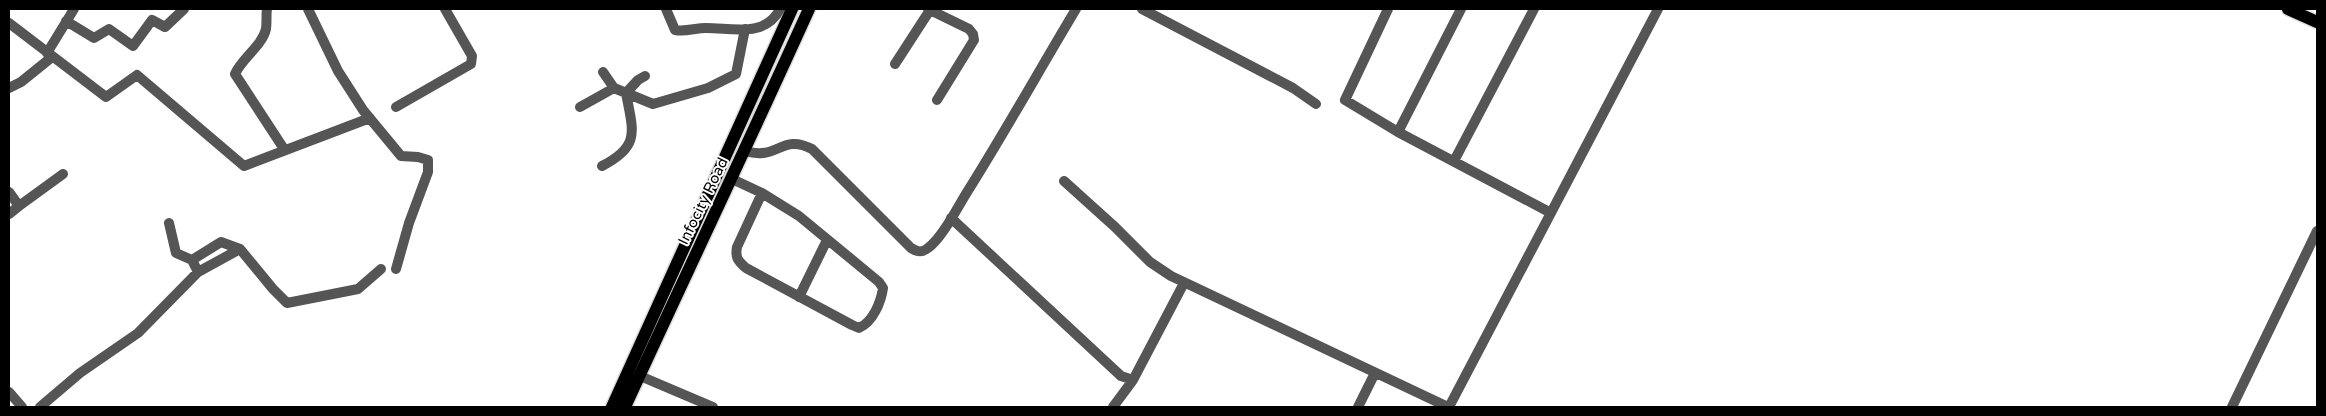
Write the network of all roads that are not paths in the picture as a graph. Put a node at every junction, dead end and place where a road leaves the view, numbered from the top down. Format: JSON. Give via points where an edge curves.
{"nodes":[{"id":1,"x":74,"y":9,"type":"edge"},
{"id":2,"x":184,"y":9,"type":"edge"},
{"id":3,"x":267,"y":9,"type":"edge"},
{"id":4,"x":308,"y":9,"type":"edge"},
{"id":5,"x":445,"y":9,"type":"edge"},
{"id":6,"x":666,"y":9,"type":"edge"},
{"id":7,"x":780,"y":9,"type":"edge"},
{"id":8,"x":792,"y":9,"type":"edge"},
{"id":9,"x":808,"y":9,"type":"edge"},
{"id":10,"x":929,"y":9,"type":"edge"},
{"id":11,"x":1076,"y":9,"type":"edge"},
{"id":12,"x":1142,"y":9,"type":"edge"},
{"id":13,"x":1388,"y":9,"type":"edge"},
{"id":14,"x":1461,"y":9,"type":"edge"},
{"id":15,"x":1534,"y":9,"type":"edge"},
{"id":16,"x":1658,"y":9,"type":"edge"},
{"id":17,"x":2288,"y":9,"type":"edge"},
{"id":18,"x":66,"y":21,"type":"junction"},
{"id":19,"x":2317,"y":22,"type":"edge"},
{"id":20,"x":9,"y":23,"type":"edge"},
{"id":21,"x":745,"y":29,"type":"junction"},
{"id":22,"x":49,"y":55,"type":"junction"},
{"id":23,"x":895,"y":64,"type":"dead end"},
{"id":24,"x":603,"y":72,"type":"dead end"},
{"id":25,"x":645,"y":76,"type":"dead end"},
{"id":26,"x":9,"y":88,"type":"edge"},
{"id":27,"x":614,"y":88,"type":"junction"},
{"id":28,"x":626,"y":93,"type":"junction"},
{"id":29,"x":937,"y":100,"type":"dead end"},
{"id":30,"x":1316,"y":104,"type":"dead end"},
{"id":31,"x":580,"y":107,"type":"dead end"},
{"id":32,"x":396,"y":108,"type":"dead end"},
{"id":33,"x":370,"y":118,"type":"junction"},
{"id":34,"x":1398,"y":132,"type":"junction"},
{"id":35,"x":284,"y":149,"type":"junction"},
{"id":36,"x":745,"y":151,"type":"junction"},
{"id":37,"x":1454,"y":161,"type":"junction"},
{"id":38,"x":602,"y":166,"type":"dead end"},
{"id":39,"x":63,"y":174,"type":"dead end"},
{"id":40,"x":732,"y":180,"type":"junction"},
{"id":41,"x":1064,"y":181,"type":"dead end"},
{"id":42,"x":9,"y":192,"type":"edge"},
{"id":43,"x":762,"y":193,"type":"junction"},
{"id":44,"x":19,"y":206,"type":"junction"},
{"id":45,"x":1551,"y":213,"type":"junction"},
{"id":46,"x":9,"y":214,"type":"edge"},
{"id":47,"x":951,"y":218,"type":"junction"},
{"id":48,"x":169,"y":222,"type":"dead end"},
{"id":49,"x":2317,"y":231,"type":"edge"},
{"id":50,"x":827,"y":240,"type":"junction"},
{"id":51,"x":240,"y":249,"type":"junction"},
{"id":52,"x":192,"y":260,"type":"junction"},
{"id":53,"x":381,"y":269,"type":"dead end"},
{"id":54,"x":396,"y":269,"type":"dead end"},
{"id":55,"x":198,"y":272,"type":"junction"},
{"id":56,"x":1184,"y":282,"type":"junction"},
{"id":57,"x":662,"y":296,"type":"junction"},
{"id":58,"x":799,"y":297,"type":"junction"},
{"id":59,"x":674,"y":301,"type":"junction"},
{"id":60,"x":1375,"y":373,"type":"junction"},
{"id":61,"x":640,"y":376,"type":"junction"},
{"id":62,"x":1133,"y":380,"type":"junction"},
{"id":63,"x":9,"y":392,"type":"edge"},
{"id":64,"x":22,"y":407,"type":"edge"},
{"id":65,"x":40,"y":407,"type":"edge"},
{"id":66,"x":612,"y":407,"type":"edge"},
{"id":67,"x":625,"y":407,"type":"edge"},
{"id":68,"x":713,"y":407,"type":"edge"},
{"id":69,"x":1113,"y":407,"type":"edge"},
{"id":70,"x":1358,"y":407,"type":"edge"},
{"id":71,"x":1449,"y":407,"type":"edge"},
{"id":72,"x":2232,"y":407,"type":"edge"}],
"edges":[{"from":1,"to":18,"type":"street"},
{"from":2,"to":18,"type":"street","via":[[165,27],[152,20],[133,46],[109,29],[94,38]]},
{"from":3,"to":35,"type":"street","via":[[266,30],[240,62],[235,74]]},
{"from":4,"to":33,"type":"street","via":[[338,71]]},
{"from":5,"to":32,"type":"street","via":[[472,56],[472,64]]},
{"from":6,"to":21,"type":"street","via":[[674,30]]},
{"from":7,"to":21,"type":"street","via":[[776,17],[760,29]]},
{"from":8,"to":57,"type":"main road","name":"Infocity Road"},
{"from":9,"to":36,"type":"main road","name":"Infocity Road"},
{"from":10,"to":23,"type":"street"},
{"from":10,"to":29,"type":"street","via":[[969,29],[974,40]]},
{"from":11,"to":47,"type":"street","via":[[1017,113]]},
{"from":12,"to":30,"type":"street","via":[[1293,88]]},
{"from":13,"to":34,"type":"street","via":[[1345,100]]},
{"from":14,"to":34,"type":"street"},
{"from":15,"to":37,"type":"street"},
{"from":16,"to":45,"type":"street"},
{"from":17,"to":19,"type":"main road"},
{"from":18,"to":22,"type":"street"},
{"from":20,"to":22,"type":"street"},
{"from":21,"to":28,"type":"street","via":[[736,74],[724,81],[653,104]]},
{"from":22,"to":26,"type":"street","via":[[21,82]]},
{"from":22,"to":35,"type":"street","via":[[106,97],[136,75],[244,166]]},
{"from":24,"to":27,"type":"street"},
{"from":25,"to":28,"type":"street"},
{"from":27,"to":28,"type":"street"},
{"from":27,"to":31,"type":"street"},
{"from":28,"to":38,"type":"street","via":[[633,138],[625,151]]},
{"from":33,"to":35,"type":"street"},
{"from":33,"to":54,"type":"street","via":[[401,156],[428,160],[428,172]]},
{"from":34,"to":37,"type":"street"},
{"from":36,"to":40,"type":"main road","name":"Infocity Road"},
{"from":36,"to":47,"type":"street","via":[[766,154],[790,143],[800,143],[812,150],[917,252],[930,247]]},
{"from":37,"to":45,"type":"street"},
{"from":39,"to":44,"type":"street"},
{"from":40,"to":43,"type":"street"},
{"from":40,"to":59,"type":"main road","name":"Infocity Road"},
{"from":41,"to":56,"type":"street","via":[[1150,262]]},
{"from":42,"to":44,"type":"street"},
{"from":43,"to":50,"type":"street","via":[[799,216]]},
{"from":43,"to":58,"type":"street","via":[[737,247],[738,261]]},
{"from":44,"to":46,"type":"street"},
{"from":45,"to":71,"type":"street"},
{"from":47,"to":62,"type":"street","via":[[1121,376]]},
{"from":48,"to":52,"type":"street","via":[[176,253]]},
{"from":49,"to":72,"type":"street"},
{"from":50,"to":58,"type":"street"},
{"from":50,"to":58,"type":"street","via":[[883,288],[870,321],[859,328]]},
{"from":51,"to":52,"type":"street","via":[[221,242]]},
{"from":51,"to":53,"type":"street","via":[[287,302],[358,289]]},
{"from":51,"to":55,"type":"street"},
{"from":52,"to":55,"type":"street"},
{"from":55,"to":65,"type":"street","via":[[138,333],[80,373]]},
{"from":56,"to":60,"type":"street"},
{"from":56,"to":62,"type":"street"},
{"from":57,"to":59,"type":"main road"},
{"from":57,"to":66,"type":"main road","name":"Infocity Road"},
{"from":59,"to":61,"type":"main road","name":"Infocity Road"},
{"from":60,"to":70,"type":"street"},
{"from":60,"to":71,"type":"street"},
{"from":61,"to":67,"type":"main road","name":"Infocity Road"},
{"from":61,"to":68,"type":"street"},
{"from":62,"to":69,"type":"street"},
{"from":63,"to":64,"type":"street"}]}
